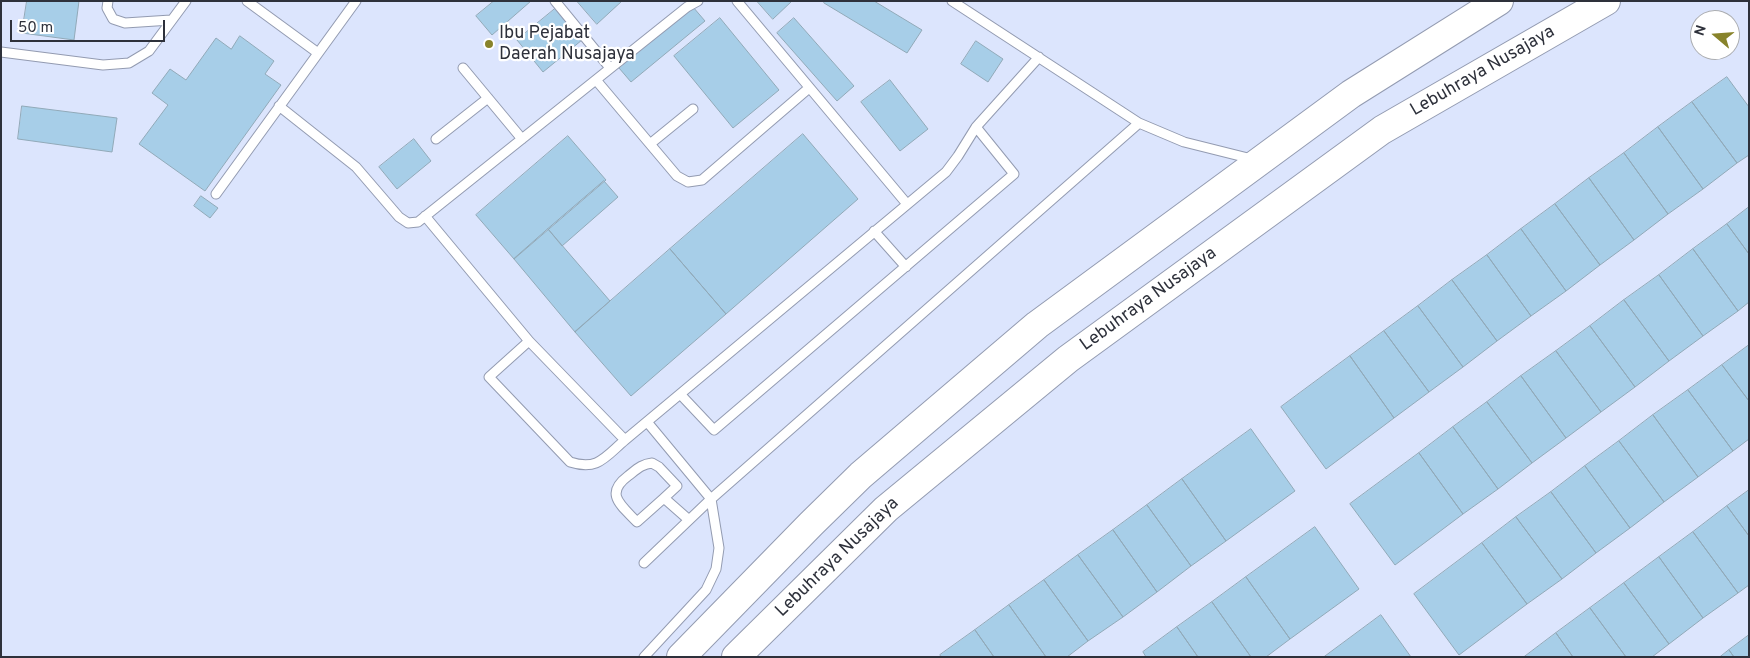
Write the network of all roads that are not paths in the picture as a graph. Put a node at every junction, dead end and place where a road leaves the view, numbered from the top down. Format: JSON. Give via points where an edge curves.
{"nodes":[{"id":1,"x":108,"y":1,"type":"edge"},
{"id":2,"x":186,"y":1,"type":"edge"},
{"id":3,"x":247,"y":1,"type":"edge"},
{"id":4,"x":356,"y":1,"type":"edge"},
{"id":5,"x":555,"y":1,"type":"edge"},
{"id":6,"x":698,"y":1,"type":"edge"},
{"id":7,"x":737,"y":1,"type":"edge"},
{"id":8,"x":952,"y":1,"type":"edge"},
{"id":9,"x":1499,"y":1,"type":"edge"},
{"id":10,"x":1606,"y":1,"type":"edge"},
{"id":11,"x":685,"y":4,"type":"edge"},
{"id":12,"x":171,"y":20,"type":"junction"},
{"id":13,"x":1,"y":52,"type":"edge"},
{"id":14,"x":318,"y":53,"type":"junction"},
{"id":15,"x":1039,"y":57,"type":"junction"},
{"id":16,"x":463,"y":68,"type":"dead end"},
{"id":17,"x":610,"y":68,"type":"junction"},
{"id":18,"x":596,"y":80,"type":"junction"},
{"id":19,"x":810,"y":88,"type":"junction"},
{"id":20,"x":488,"y":98,"type":"junction"},
{"id":21,"x":279,"y":106,"type":"junction"},
{"id":22,"x":693,"y":109,"type":"dead end"},
{"id":23,"x":1139,"y":123,"type":"junction"},
{"id":24,"x":976,"y":127,"type":"junction"},
{"id":25,"x":436,"y":139,"type":"dead end"},
{"id":26,"x":522,"y":139,"type":"junction"},
{"id":27,"x":650,"y":144,"type":"junction"},
{"id":28,"x":1260,"y":161,"type":"junction"},
{"id":29,"x":216,"y":194,"type":"dead end"},
{"id":30,"x":906,"y":204,"type":"junction"},
{"id":31,"x":425,"y":216,"type":"junction"},
{"id":32,"x":874,"y":231,"type":"junction"},
{"id":33,"x":906,"y":267,"type":"junction"},
{"id":34,"x":529,"y":340,"type":"junction"},
{"id":35,"x":681,"y":395,"type":"junction"},
{"id":36,"x":648,"y":422,"type":"junction"},
{"id":37,"x":625,"y":440,"type":"junction"},
{"id":38,"x":664,"y":498,"type":"junction"},
{"id":39,"x":711,"y":499,"type":"junction"},
{"id":40,"x":689,"y":520,"type":"junction"},
{"id":41,"x":644,"y":563,"type":"dead end"},
{"id":42,"x":644,"y":657,"type":"edge"},
{"id":43,"x":681,"y":657,"type":"edge"},
{"id":44,"x":736,"y":657,"type":"edge"}],
"edges":[{"from":1,"to":12,"type":"lane","via":[[107,8],[113,20],[125,24]]},
{"from":2,"to":12,"type":"lane"},
{"from":3,"to":14,"type":"lane"},
{"from":4,"to":14,"type":"lane"},
{"from":5,"to":17,"type":"lane"},
{"from":6,"to":11,"type":"lane"},
{"from":7,"to":19,"type":"lane"},
{"from":8,"to":15,"type":"lane"},
{"from":9,"to":28,"type":"main road","via":[[1351,94]]},
{"from":10,"to":44,"type":"main road","name":"Lebuhraya Nusajaya","via":[[1382,130],[1068,359],[886,509]]},
{"from":11,"to":17,"type":"lane"},
{"from":12,"to":13,"type":"lane","via":[[149,51],[129,63],[103,66]]},
{"from":14,"to":21,"type":"lane"},
{"from":15,"to":23,"type":"lane"},
{"from":15,"to":24,"type":"lane"},
{"from":16,"to":20,"type":"lane"},
{"from":17,"to":18,"type":"lane"},
{"from":18,"to":26,"type":"lane"},
{"from":18,"to":27,"type":"lane"},
{"from":19,"to":27,"type":"lane","via":[[702,180],[688,182],[677,176]]},
{"from":19,"to":30,"type":"lane"},
{"from":20,"to":25,"type":"lane"},
{"from":20,"to":26,"type":"lane"},
{"from":21,"to":29,"type":"lane"},
{"from":21,"to":31,"type":"lane","via":[[356,167],[399,217],[408,223],[418,222]]},
{"from":22,"to":27,"type":"lane"},
{"from":23,"to":28,"type":"lane","via":[[1184,142]]},
{"from":23,"to":39,"type":"lane"},
{"from":24,"to":30,"type":"lane","via":[[946,172]]},
{"from":24,"to":33,"type":"lane","via":[[1014,174]]},
{"from":26,"to":31,"type":"lane"},
{"from":28,"to":43,"type":"main road","via":[[1037,325],[868,468]]},
{"from":30,"to":32,"type":"lane"},
{"from":31,"to":34,"type":"lane"},
{"from":32,"to":33,"type":"lane"},
{"from":32,"to":35,"type":"lane"},
{"from":33,"to":35,"type":"lane","via":[[714,430]]},
{"from":34,"to":37,"type":"lane"},
{"from":34,"to":37,"type":"lane","via":[[489,378],[570,462],[584,466],[598,463]]},
{"from":35,"to":36,"type":"lane"},
{"from":36,"to":37,"type":"lane"},
{"from":36,"to":39,"type":"lane"},
{"from":38,"to":38,"type":"lane","via":[[677,486],[652,463],[640,466],[616,489],[621,504],[637,522]]},
{"from":38,"to":40,"type":"lane"},
{"from":39,"to":40,"type":"lane"},
{"from":39,"to":42,"type":"lane","via":[[719,548],[716,569],[706,590]]},
{"from":40,"to":41,"type":"lane"}]}
